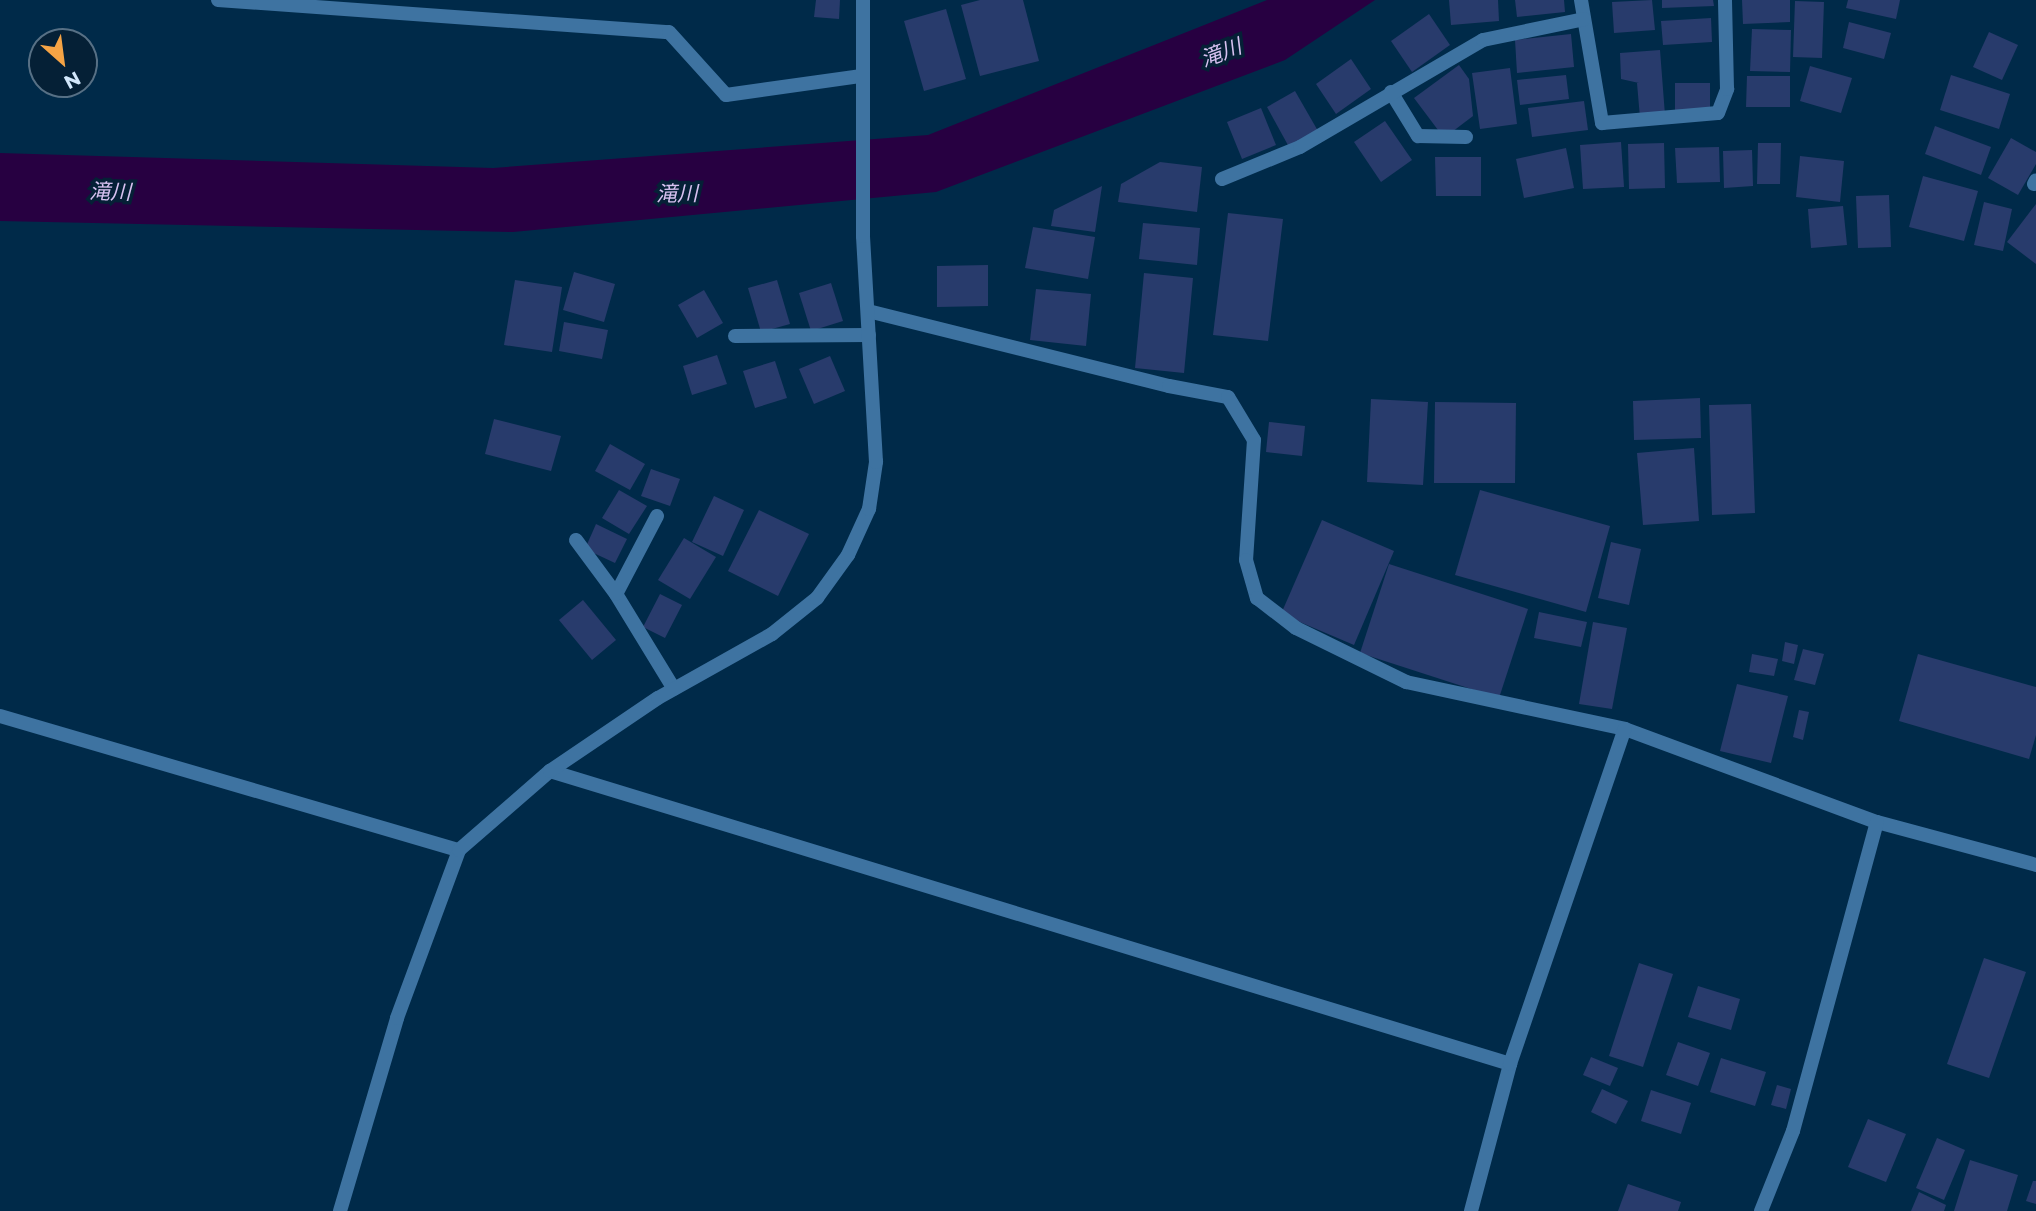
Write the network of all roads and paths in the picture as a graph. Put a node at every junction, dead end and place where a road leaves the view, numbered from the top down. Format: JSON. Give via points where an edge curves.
{"nodes":[{"id":1,"x":218,"y":0,"type":"edge"},
{"id":2,"x":863,"y":0,"type":"edge"},
{"id":3,"x":1581,"y":0,"type":"edge"},
{"id":4,"x":1725,"y":0,"type":"edge"},
{"id":5,"x":1584,"y":19,"type":"junction"},
{"id":6,"x":862,"y":76,"type":"junction"},
{"id":7,"x":1391,"y":92,"type":"junction"},
{"id":8,"x":1466,"y":137,"type":"dead end"},
{"id":9,"x":1222,"y":179,"type":"dead end"},
{"id":10,"x":867,"y":312,"type":"junction"},
{"id":11,"x":869,"y":335,"type":"junction"},
{"id":12,"x":735,"y":336,"type":"dead end"},
{"id":13,"x":657,"y":516,"type":"dead end"},
{"id":14,"x":576,"y":540,"type":"dead end"},
{"id":15,"x":616,"y":594,"type":"junction"},
{"id":16,"x":674,"y":689,"type":"junction"},
{"id":17,"x":0,"y":716,"type":"edge"},
{"id":18,"x":1625,"y":729,"type":"junction"},
{"id":19,"x":550,"y":771,"type":"junction"},
{"id":20,"x":1877,"y":822,"type":"junction"},
{"id":21,"x":459,"y":850,"type":"junction"},
{"id":22,"x":2036,"y":865,"type":"edge"},
{"id":23,"x":1510,"y":1064,"type":"junction"},
{"id":24,"x":340,"y":1211,"type":"edge"},
{"id":25,"x":1471,"y":1211,"type":"edge"},
{"id":26,"x":1761,"y":1211,"type":"edge"}],
"edges":[{"from":1,"to":6,"type":"street","via":[[669,32],[726,94]]},
{"from":2,"to":6,"type":"street"},
{"from":3,"to":5,"type":"street"},
{"from":4,"to":5,"type":"street","via":[[1727,89],[1718,113],[1602,123]]},
{"from":5,"to":7,"type":"street","via":[[1483,40]]},
{"from":6,"to":10,"type":"street"},
{"from":7,"to":8,"type":"street","via":[[1418,136]]},
{"from":7,"to":9,"type":"street","via":[[1300,147]]},
{"from":10,"to":11,"type":"street"},
{"from":10,"to":18,"type":"street","via":[[1228,397],[1254,440],[1247,560],[1257,598],[1296,628],[1406,682]]},
{"from":11,"to":12,"type":"street"},
{"from":11,"to":16,"type":"street","via":[[876,462],[869,509],[848,555],[817,598],[772,634]]},
{"from":13,"to":15,"type":"street"},
{"from":14,"to":15,"type":"street"},
{"from":15,"to":16,"type":"street"},
{"from":16,"to":19,"type":"street"},
{"from":17,"to":21,"type":"street"},
{"from":18,"to":20,"type":"street"},
{"from":18,"to":23,"type":"street"},
{"from":19,"to":21,"type":"street"},
{"from":19,"to":23,"type":"street"},
{"from":20,"to":22,"type":"street"},
{"from":20,"to":26,"type":"street","via":[[1793,1131]]},
{"from":21,"to":24,"type":"street","via":[[397,1018]]},
{"from":23,"to":25,"type":"street"}]}
